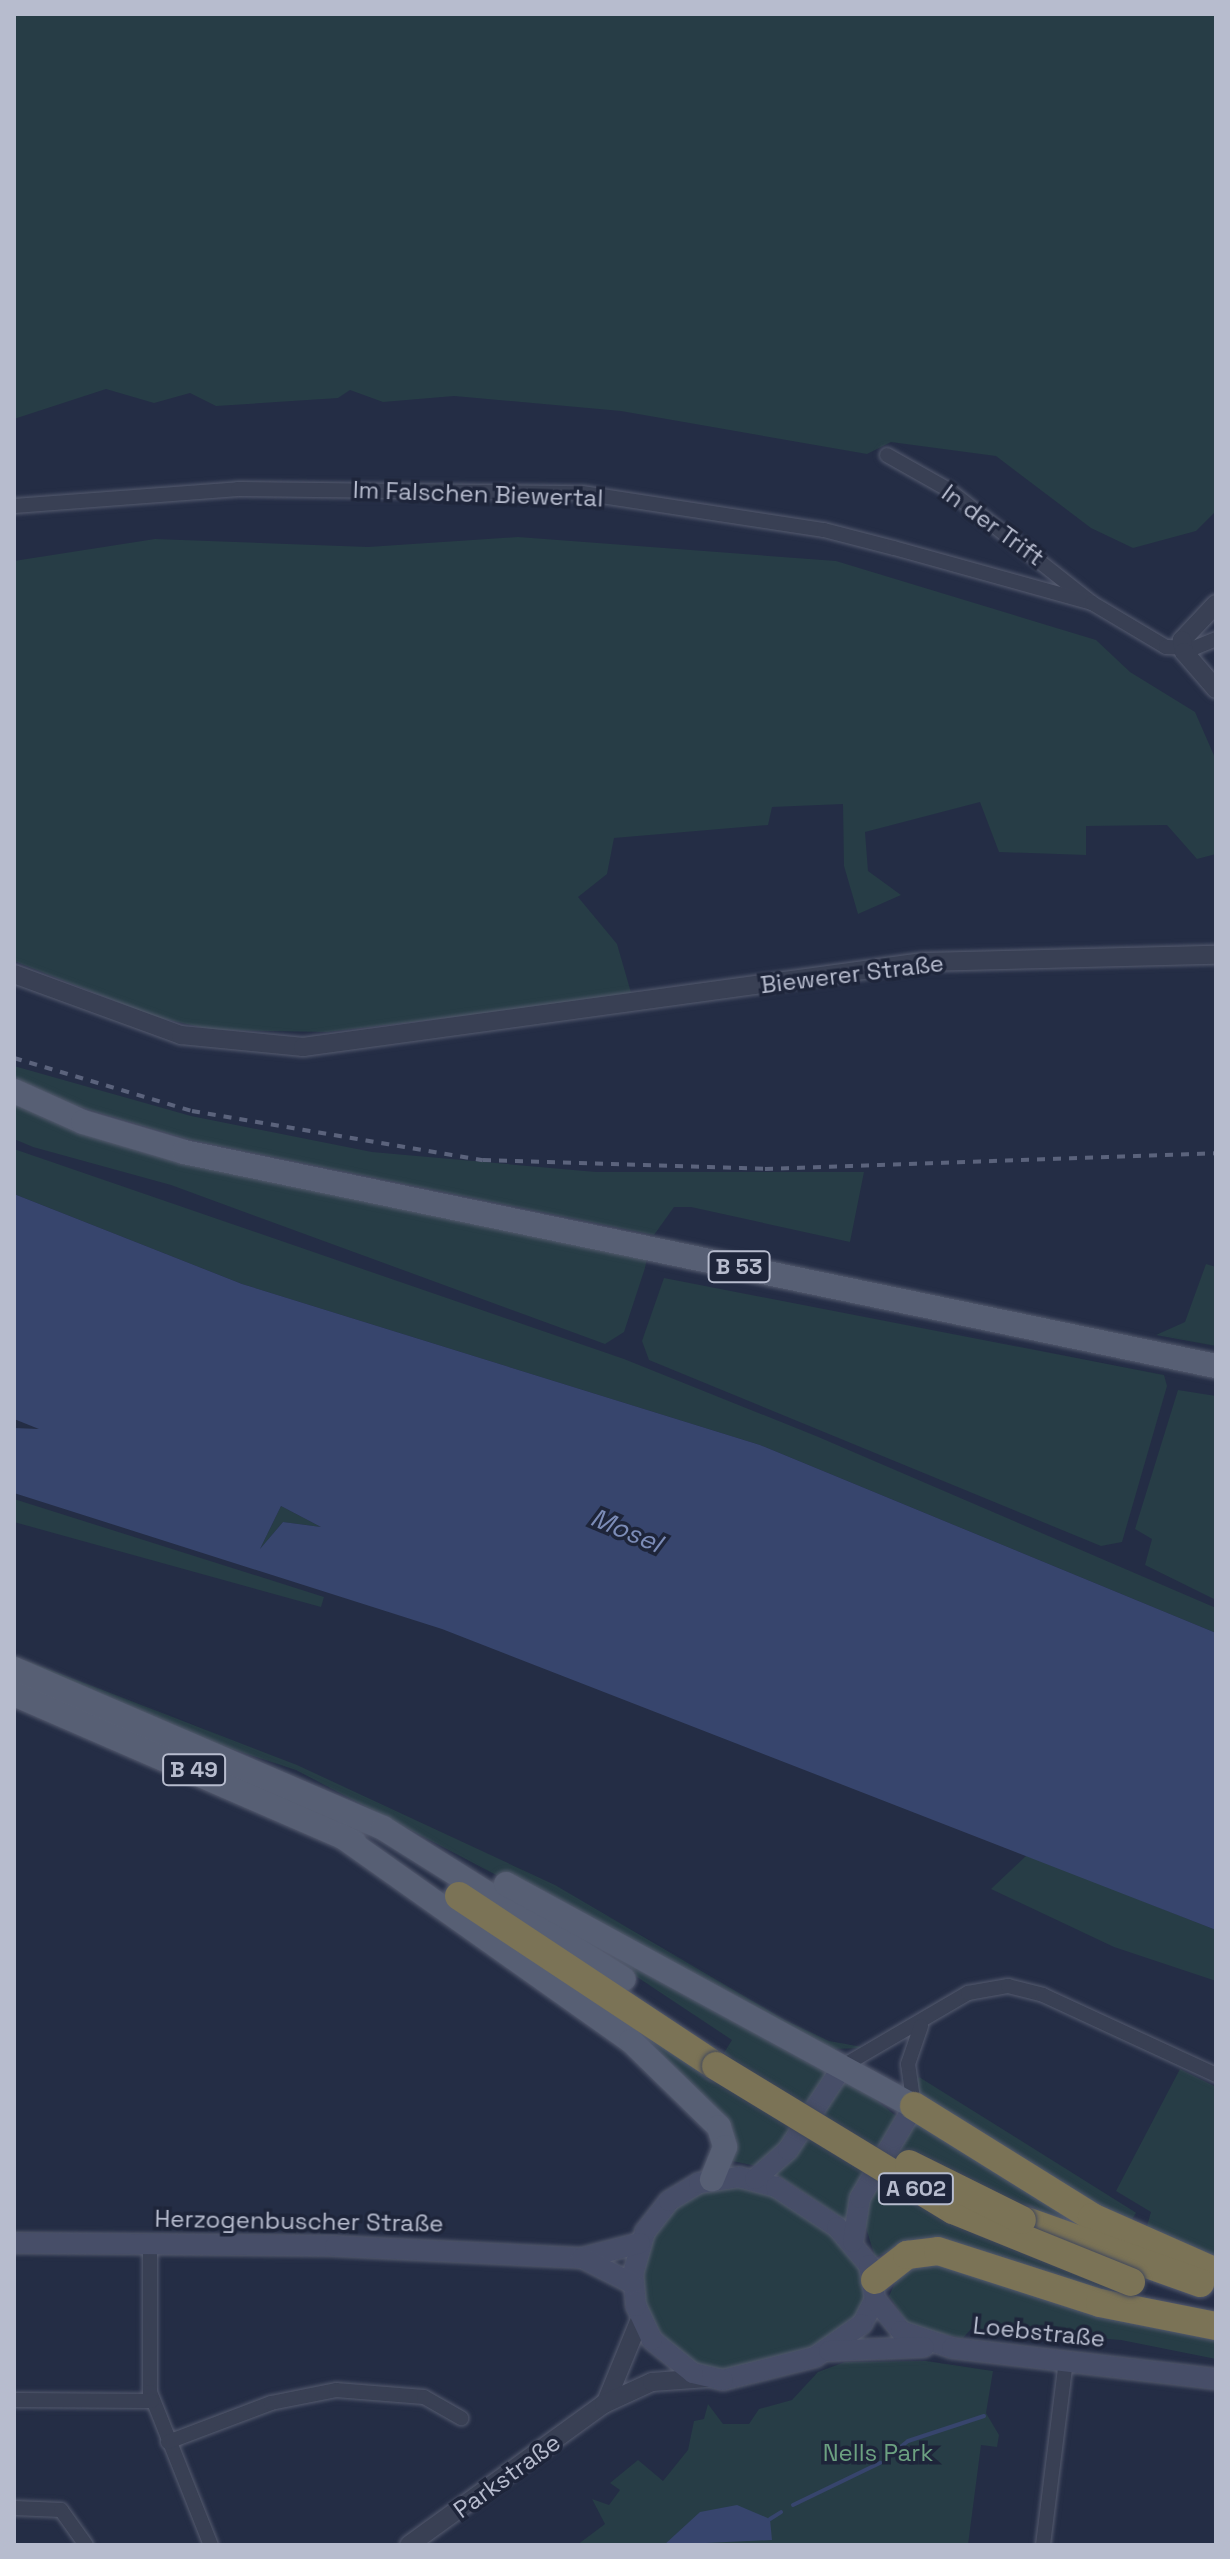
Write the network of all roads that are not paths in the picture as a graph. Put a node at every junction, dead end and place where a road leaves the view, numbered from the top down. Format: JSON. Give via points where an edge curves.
{"nodes":[{"id":1,"x":887,"y":455,"type":"dead end"},
{"id":2,"x":14,"y":506,"type":"edge"},
{"id":3,"x":1092,"y":603,"type":"junction"},
{"id":4,"x":1216,"y":604,"type":"edge"},
{"id":5,"x":1216,"y":639,"type":"edge"},
{"id":6,"x":1183,"y":645,"type":"junction"},
{"id":7,"x":1216,"y":689,"type":"edge"},
{"id":8,"x":1216,"y":955,"type":"edge"},
{"id":9,"x":14,"y":974,"type":"edge"},
{"id":10,"x":14,"y":1091,"type":"edge"},
{"id":11,"x":1216,"y":1366,"type":"edge"},
{"id":12,"x":14,"y":1669,"type":"edge"},
{"id":13,"x":14,"y":1694,"type":"edge"},
{"id":14,"x":14,"y":1706,"type":"edge"},
{"id":15,"x":47,"y":1708,"type":"junction"},
{"id":16,"x":340,"y":1835,"type":"junction"},
{"id":17,"x":445,"y":1862,"type":"junction"},
{"id":18,"x":459,"y":1896,"type":"joint"},
{"id":19,"x":624,"y":1979,"type":"joint"},
{"id":20,"x":921,"y":2026,"type":"junction"},
{"id":21,"x":722,"y":2058,"type":"junction"},
{"id":22,"x":843,"y":2066,"type":"junction"},
{"id":23,"x":1216,"y":2075,"type":"edge"},
{"id":24,"x":914,"y":2106,"type":"junction"},
{"id":25,"x":712,"y":2179,"type":"junction"},
{"id":26,"x":755,"y":2179,"type":"junction"},
{"id":27,"x":853,"y":2242,"type":"junction"},
{"id":28,"x":14,"y":2243,"type":"edge"},
{"id":29,"x":640,"y":2243,"type":"junction"},
{"id":30,"x":150,"y":2245,"type":"junction"},
{"id":31,"x":582,"y":2258,"type":"junction"},
{"id":32,"x":1216,"y":2272,"type":"edge"},
{"id":33,"x":1130,"y":2273,"type":"junction"},
{"id":34,"x":633,"y":2284,"type":"junction"},
{"id":35,"x":1216,"y":2288,"type":"edge"},
{"id":36,"x":875,"y":2289,"type":"junction"},
{"id":37,"x":1216,"y":2308,"type":"edge"},
{"id":38,"x":640,"y":2319,"type":"junction"},
{"id":39,"x":1216,"y":2326,"type":"edge"},
{"id":40,"x":952,"y":2348,"type":"junction"},
{"id":41,"x":826,"y":2351,"type":"junction"},
{"id":42,"x":1066,"y":2360,"type":"junction"},
{"id":43,"x":710,"y":2378,"type":"junction"},
{"id":44,"x":1216,"y":2379,"type":"edge"},
{"id":45,"x":14,"y":2400,"type":"edge"},
{"id":46,"x":152,"y":2401,"type":"junction"},
{"id":47,"x":604,"y":2404,"type":"junction"},
{"id":48,"x":461,"y":2418,"type":"dead end"},
{"id":49,"x":168,"y":2442,"type":"junction"},
{"id":50,"x":14,"y":2508,"type":"edge"},
{"id":51,"x":86,"y":2545,"type":"edge"},
{"id":52,"x":211,"y":2545,"type":"edge"},
{"id":53,"x":409,"y":2545,"type":"edge"},
{"id":54,"x":1043,"y":2545,"type":"edge"}],
"edges":[{"from":1,"to":3,"type":"street","name":"In der Trift","via":[[949,490]]},
{"from":2,"to":3,"type":"street","name":"Im Falschen Biewertal","via":[[238,489],[582,493],[824,530],[1028,590]]},
{"from":3,"to":6,"type":"street","via":[[1166,647]]},
{"from":4,"to":6,"type":"street","via":[[1185,631]]},
{"from":5,"to":6,"type":"street"},
{"from":6,"to":7,"type":"street"},
{"from":8,"to":9,"type":"street","name":"Biewerer Straße","via":[[923,962],[303,1047],[181,1035]]},
{"from":10,"to":11,"type":"main road","number":"B 53","via":[[83,1122],[184,1152]]},
{"from":12,"to":17,"type":"main road","number":"B 49"},
{"from":13,"to":15,"type":"main road","number":"B 49"},
{"from":14,"to":15,"type":"street"},
{"from":15,"to":16,"type":"main road","number":"B 49"},
{"from":16,"to":18,"type":"main road","number":"A 602"},
{"from":16,"to":25,"type":"main road","via":[[631,2041],[719,2127],[725,2147]]},
{"from":17,"to":19,"type":"main road","number":"A 602"},
{"from":17,"to":22,"type":"main road","via":[[510,1885]]},
{"from":18,"to":21,"type":"highway","number":"A 602"},
{"from":19,"to":21,"type":"highway","number":"A 602"},
{"from":20,"to":22,"type":"street"},
{"from":20,"to":23,"type":"street","via":[[976,1990],[1025,1989]]},
{"from":20,"to":24,"type":"street","via":[[908,2064]]},
{"from":21,"to":33,"type":"highway","number":"A 602","bridge":true,"via":[[953,2210]]},
{"from":22,"to":24,"type":"main road"},
{"from":22,"to":26,"type":"main road","via":[[788,2150]]},
{"from":24,"to":27,"type":"main road","via":[[860,2198]]},
{"from":24,"to":33,"type":"highway"},
{"from":25,"to":26,"type":"main road"},
{"from":25,"to":29,"type":"main road","via":[[669,2201]]},
{"from":26,"to":27,"type":"main road","via":[[799,2199]]},
{"from":27,"to":36,"type":"main road"},
{"from":28,"to":30,"type":"main road","name":"Herzogenbuscher Straße"},
{"from":29,"to":31,"type":"main road","name":"Herzogenbuscher Straße"},
{"from":29,"to":34,"type":"main road"},
{"from":30,"to":31,"type":"main road","name":"Herzogenbuscher Straße"},
{"from":30,"to":46,"type":"street"},
{"from":31,"to":34,"type":"main road","name":"Herzogenbuscher Straße"},
{"from":32,"to":33,"type":"highway"},
{"from":33,"to":35,"type":"highway","number":"A 602"},
{"from":33,"to":36,"type":"highway","via":[[938,2251],[907,2255]]},
{"from":33,"to":37,"type":"highway","number":"A 602"},
{"from":33,"to":39,"type":"highway"},
{"from":34,"to":38,"type":"main road"},
{"from":36,"to":40,"type":"main road","name":"Loebstraße","via":[[901,2331]]},
{"from":36,"to":41,"type":"main road","via":[[862,2324]]},
{"from":38,"to":43,"type":"main road","via":[[665,2353]]},
{"from":38,"to":47,"type":"street"},
{"from":40,"to":41,"type":"main road"},
{"from":40,"to":42,"type":"main road","name":"Loebstraße"},
{"from":41,"to":43,"type":"main road","via":[[760,2377]]},
{"from":42,"to":44,"type":"main road","name":"Loebstraße"},
{"from":42,"to":54,"type":"street"},
{"from":43,"to":47,"type":"street","name":"Parkstraße","via":[[652,2382]]},
{"from":45,"to":46,"type":"street"},
{"from":46,"to":49,"type":"street"},
{"from":47,"to":53,"type":"street","name":"Parkstraße"},
{"from":48,"to":49,"type":"street","via":[[424,2397],[336,2390],[272,2402]]},
{"from":49,"to":52,"type":"street"},
{"from":50,"to":51,"type":"street","via":[[61,2510]]}]}
